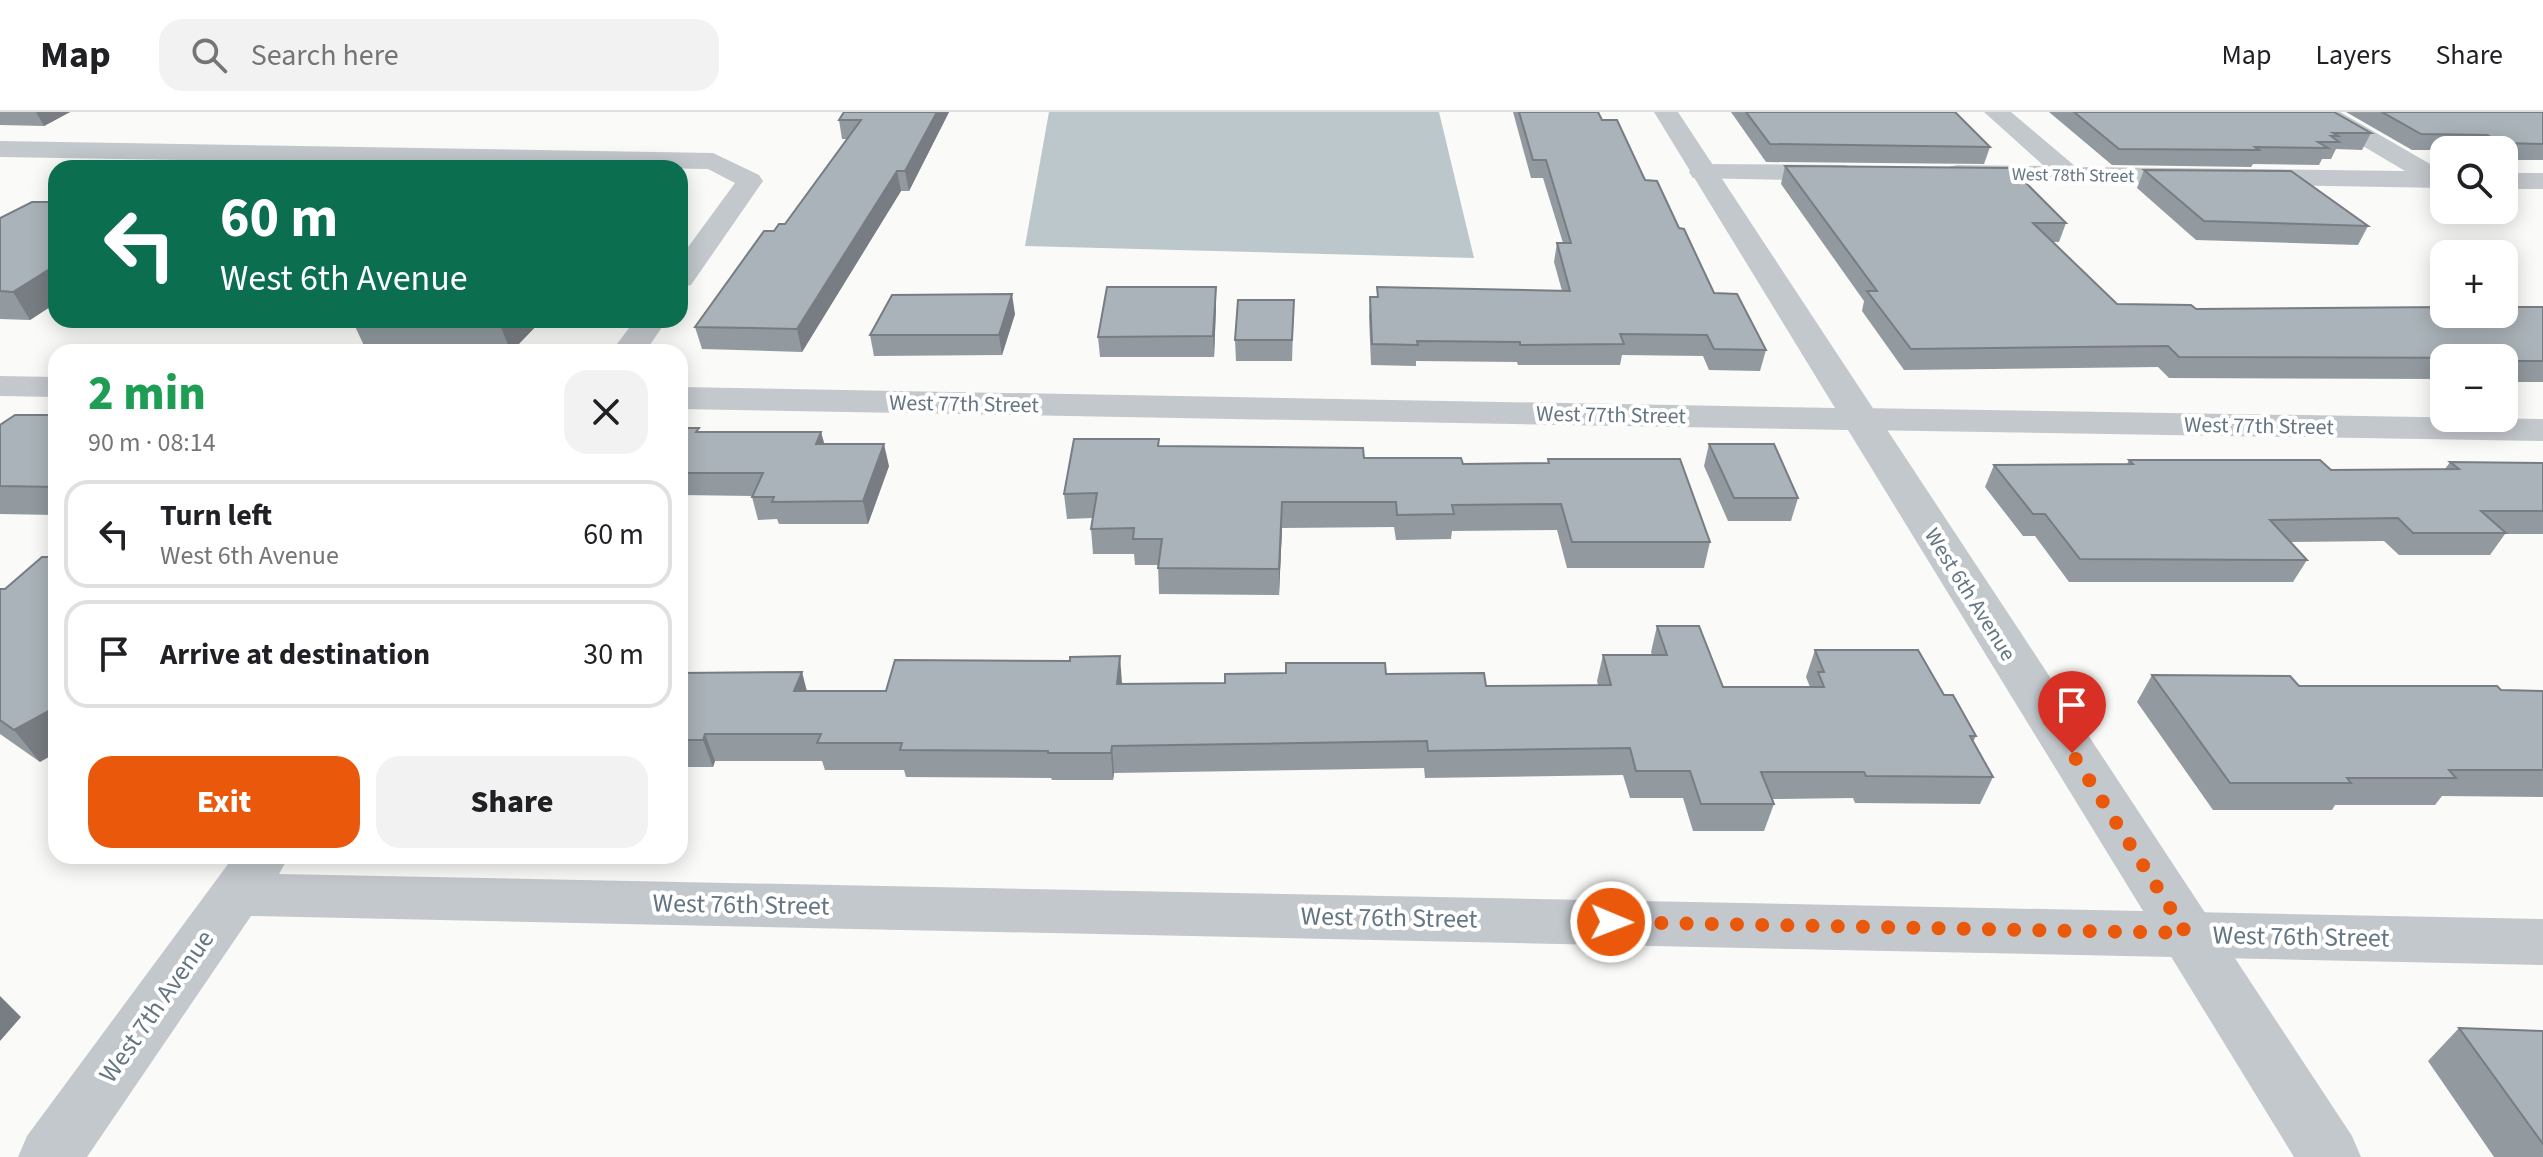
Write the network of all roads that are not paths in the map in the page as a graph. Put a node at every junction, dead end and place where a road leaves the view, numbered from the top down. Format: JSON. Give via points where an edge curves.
{"nodes":[{"id":1,"x":1666,"y":112,"type":"edge"},
{"id":2,"x":1996,"y":112,"type":"edge"},
{"id":3,"x":2323,"y":112,"type":"edge"},
{"id":4,"x":0,"y":149,"type":"edge"},
{"id":5,"x":654,"y":160,"type":"edge"},
{"id":6,"x":688,"y":161,"type":"edge"},
{"id":7,"x":1702,"y":172,"type":"junction"},
{"id":8,"x":1862,"y":173,"type":"edge"},
{"id":9,"x":1926,"y":173,"type":"edge"},
{"id":10,"x":2069,"y":174,"type":"junction"},
{"id":11,"x":2430,"y":174,"type":"edge"},
{"id":12,"x":2430,"y":180,"type":"edge"},
{"id":13,"x":2518,"y":181,"type":"edge"},
{"id":14,"x":2543,"y":181,"type":"edge"},
{"id":15,"x":688,"y":268,"type":"edge"},
{"id":16,"x":0,"y":386,"type":"edge"},
{"id":17,"x":48,"y":387,"type":"edge"},
{"id":18,"x":688,"y":398,"type":"edge"},
{"id":19,"x":1859,"y":419,"type":"junction"},
{"id":20,"x":2543,"y":430,"type":"edge"},
{"id":21,"x":249,"y":875,"type":"edge"},
{"id":22,"x":2186,"y":933,"type":"junction"},
{"id":23,"x":2543,"y":942,"type":"edge"},
{"id":24,"x":50,"y":1157,"type":"edge"},
{"id":25,"x":2329,"y":1157,"type":"edge"}],
"edges":[{"from":1,"to":7,"type":"street","name":"West 6th Avenue"},
{"from":2,"to":10,"type":"street"},
{"from":3,"to":11,"type":"street"},
{"from":4,"to":5,"type":"street"},
{"from":6,"to":15,"type":"street","via":[[713,161],[750,181]]},
{"from":7,"to":8,"type":"street"},
{"from":7,"to":19,"type":"street","name":"West 6th Avenue"},
{"from":9,"to":10,"type":"street","name":"West 78th Street"},
{"from":10,"to":12,"type":"street","name":"West 78th Street"},
{"from":13,"to":14,"type":"street"},
{"from":16,"to":17,"type":"street"},
{"from":18,"to":19,"type":"street","name":"West 77th Street"},
{"from":19,"to":20,"type":"street","name":"West 77th Street"},
{"from":19,"to":22,"type":"street","name":"West 6th Avenue"},
{"from":21,"to":22,"type":"street","name":"West 76th Street"},
{"from":21,"to":24,"type":"street","name":"West 7th Avenue"},
{"from":22,"to":23,"type":"street","name":"West 76th Street"},
{"from":22,"to":25,"type":"street","name":"West 6th Avenue"}]}
